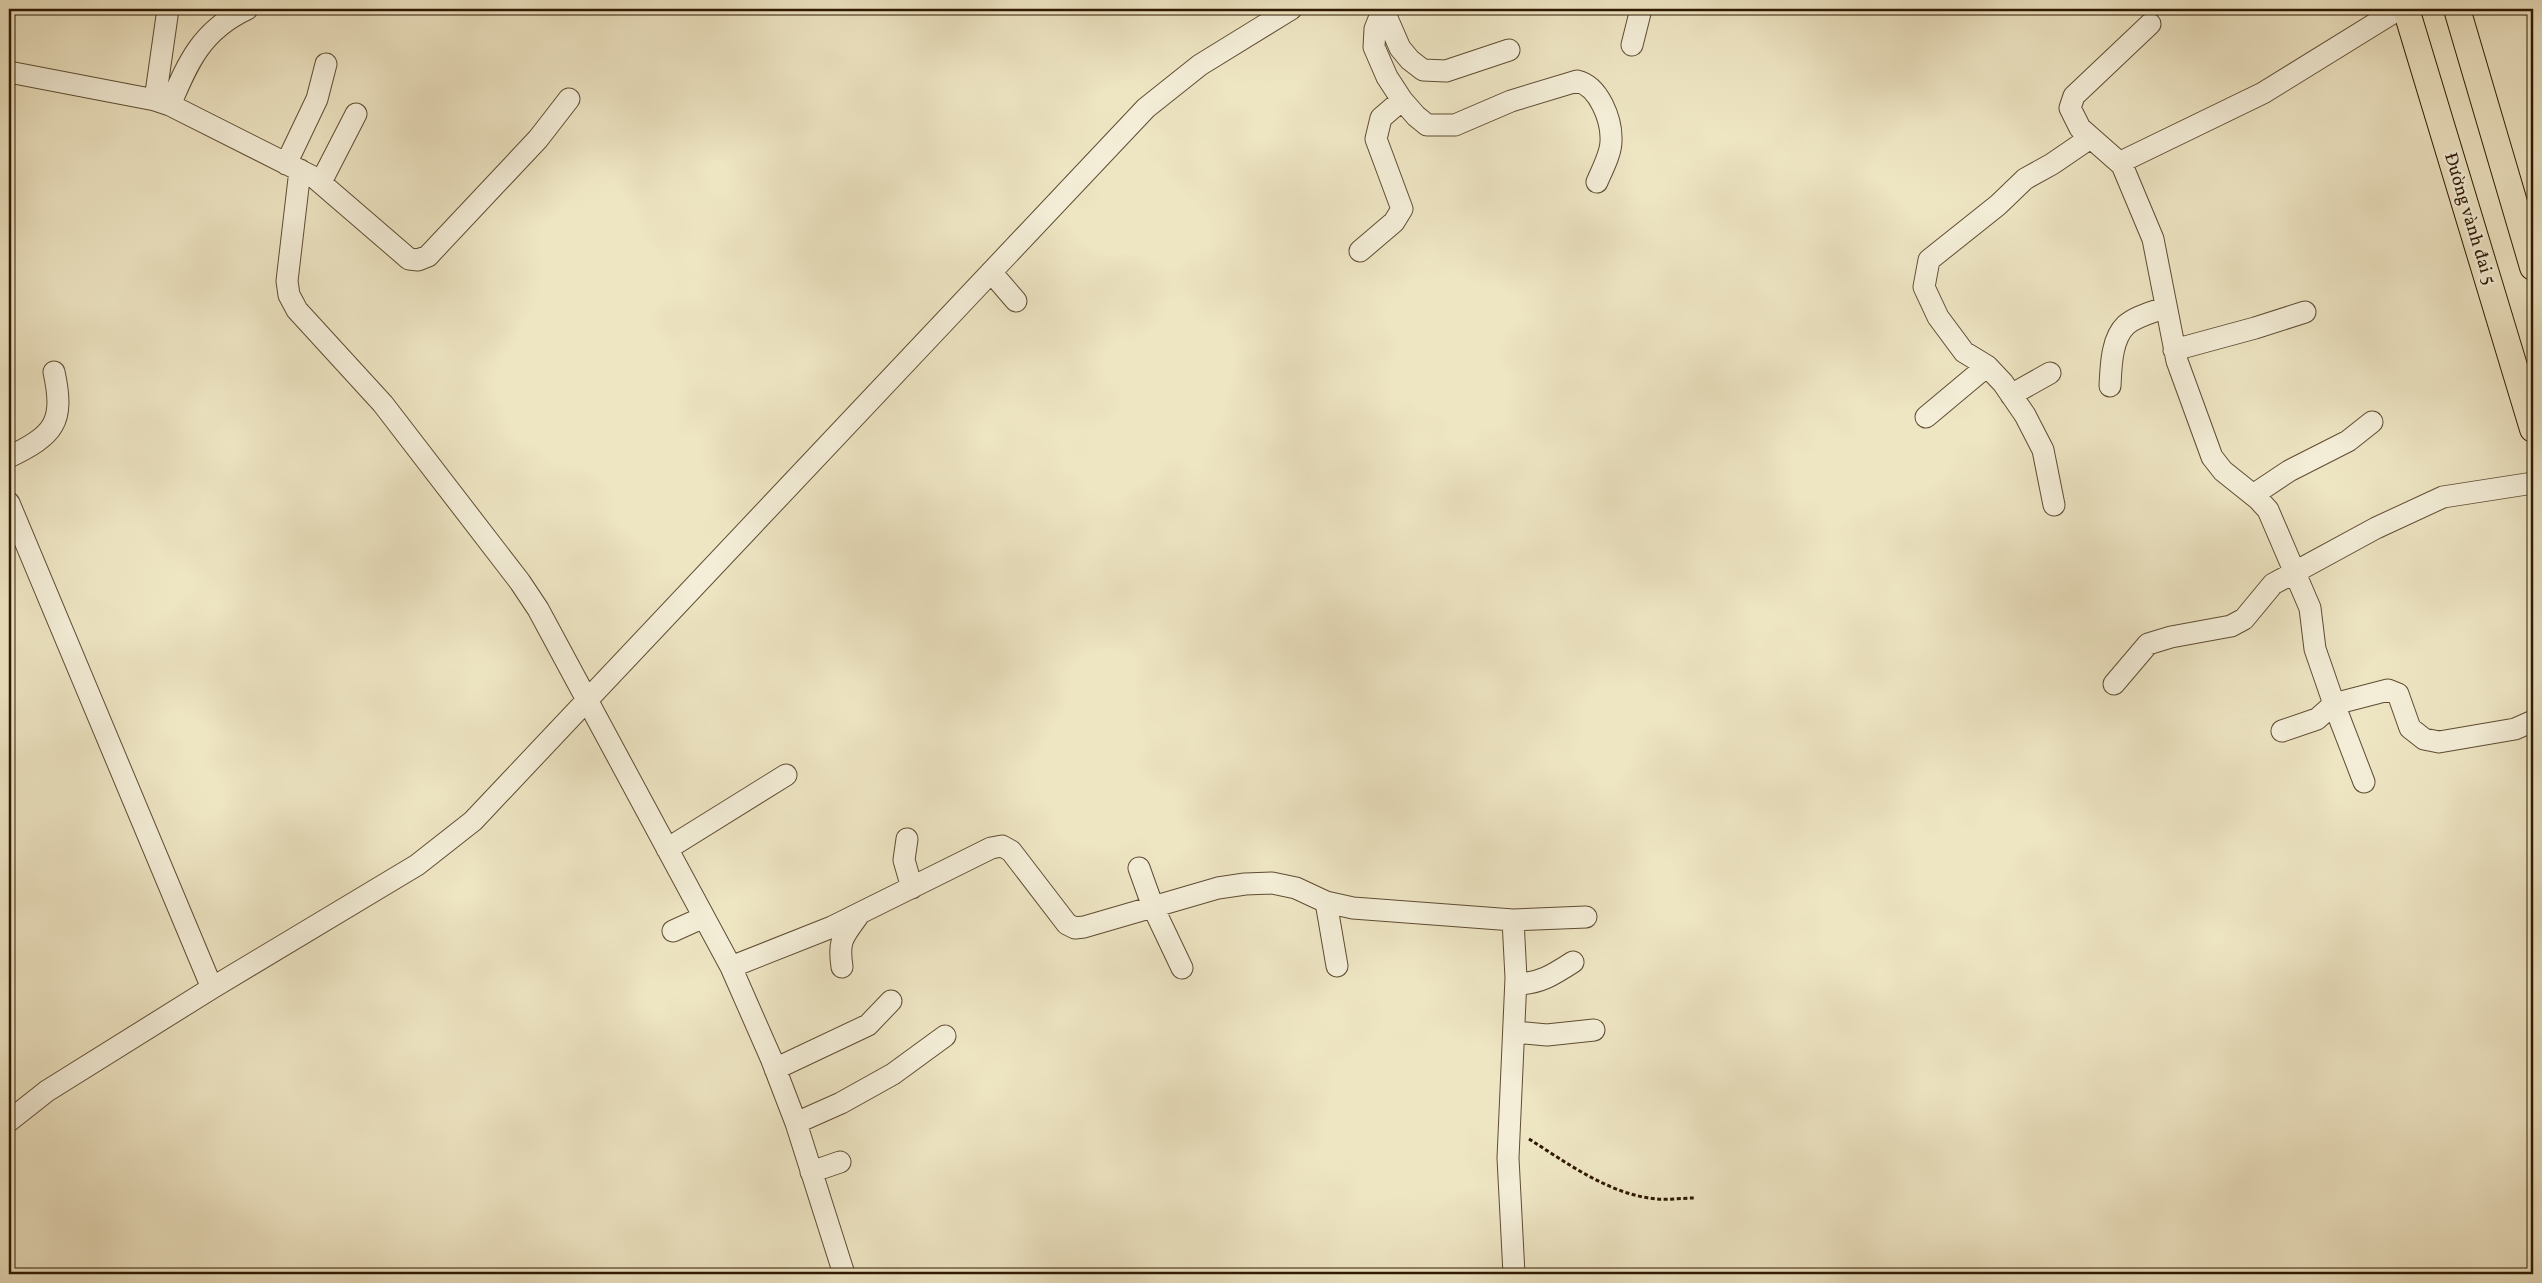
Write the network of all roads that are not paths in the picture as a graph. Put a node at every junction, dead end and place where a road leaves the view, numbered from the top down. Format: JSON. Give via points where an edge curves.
{"nodes":[{"id":1,"x":168,"y":9,"type":"edge"},
{"id":2,"x":247,"y":9,"type":"edge"},
{"id":3,"x":1291,"y":9,"type":"edge"},
{"id":4,"x":1383,"y":9,"type":"edge"},
{"id":5,"x":1641,"y":9,"type":"edge"},
{"id":6,"x":2399,"y":9,"type":"edge"},
{"id":7,"x":2406,"y":9,"type":"edge"},
{"id":8,"x":2457,"y":9,"type":"edge"},
{"id":9,"x":2150,"y":24,"type":"dead end"},
{"id":10,"x":1632,"y":44,"type":"dead end"},
{"id":11,"x":1508,"y":50,"type":"dead end"},
{"id":12,"x":326,"y":64,"type":"dead end"},
{"id":13,"x":9,"y":72,"type":"edge"},
{"id":14,"x":569,"y":99,"type":"dead end"},
{"id":15,"x":1402,"y":100,"type":"junction"},
{"id":16,"x":162,"y":103,"type":"junction"},
{"id":17,"x":356,"y":114,"type":"dead end"},
{"id":18,"x":2090,"y":138,"type":"junction"},
{"id":19,"x":2122,"y":165,"type":"junction"},
{"id":20,"x":293,"y":167,"type":"junction"},
{"id":21,"x":321,"y":182,"type":"junction"},
{"id":22,"x":1597,"y":182,"type":"dead end"},
{"id":23,"x":1360,"y":251,"type":"dead end"},
{"id":24,"x":2533,"y":267,"type":"edge"},
{"id":25,"x":991,"y":272,"type":"junction"},
{"id":26,"x":1016,"y":301,"type":"dead end"},
{"id":27,"x":2166,"y":307,"type":"junction"},
{"id":28,"x":2305,"y":312,"type":"dead end"},
{"id":29,"x":2174,"y":350,"type":"junction"},
{"id":30,"x":1987,"y":366,"type":"junction"},
{"id":31,"x":54,"y":372,"type":"dead end"},
{"id":32,"x":2050,"y":373,"type":"dead end"},
{"id":33,"x":2110,"y":386,"type":"dead end"},
{"id":34,"x":2011,"y":395,"type":"junction"},
{"id":35,"x":1926,"y":417,"type":"dead end"},
{"id":36,"x":2372,"y":422,"type":"dead end"},
{"id":37,"x":2533,"y":429,"type":"edge"},
{"id":38,"x":9,"y":457,"type":"edge"},
{"id":39,"x":2533,"y":483,"type":"edge"},
{"id":40,"x":2253,"y":495,"type":"junction"},
{"id":41,"x":9,"y":503,"type":"edge"},
{"id":42,"x":2054,"y":505,"type":"dead end"},
{"id":43,"x":2294,"y":574,"type":"junction"},
{"id":44,"x":2114,"y":684,"type":"dead end"},
{"id":45,"x":587,"y":698,"type":"junction"},
{"id":46,"x":2334,"y":704,"type":"junction"},
{"id":47,"x":2533,"y":721,"type":"edge"},
{"id":48,"x":2282,"y":731,"type":"dead end"},
{"id":49,"x":786,"y":775,"type":"dead end"},
{"id":50,"x":2364,"y":782,"type":"dead end"},
{"id":51,"x":908,"y":840,"type":"dead end"},
{"id":52,"x":668,"y":849,"type":"junction"},
{"id":53,"x":1139,"y":868,"type":"dead end"},
{"id":54,"x":912,"y":888,"type":"junction"},
{"id":55,"x":1326,"y":902,"type":"junction"},
{"id":56,"x":1153,"y":907,"type":"junction"},
{"id":57,"x":860,"y":914,"type":"junction"},
{"id":58,"x":704,"y":917,"type":"junction"},
{"id":59,"x":1586,"y":917,"type":"dead end"},
{"id":60,"x":1513,"y":920,"type":"junction"},
{"id":61,"x":673,"y":931,"type":"dead end"},
{"id":62,"x":1573,"y":962,"type":"dead end"},
{"id":63,"x":1337,"y":966,"type":"dead end"},
{"id":64,"x":842,"y":967,"type":"dead end"},
{"id":65,"x":731,"y":968,"type":"junction"},
{"id":66,"x":1182,"y":968,"type":"dead end"},
{"id":67,"x":1516,"y":984,"type":"junction"},
{"id":68,"x":212,"y":988,"type":"junction"},
{"id":69,"x":891,"y":1000,"type":"dead end"},
{"id":70,"x":1594,"y":1030,"type":"dead end"},
{"id":71,"x":1514,"y":1032,"type":"junction"},
{"id":72,"x":945,"y":1036,"type":"dead end"},
{"id":73,"x":775,"y":1069,"type":"junction"},
{"id":74,"x":9,"y":1121,"type":"edge"},
{"id":75,"x":796,"y":1123,"type":"junction"},
{"id":76,"x":840,"y":1162,"type":"dead end"},
{"id":77,"x":811,"y":1172,"type":"junction"},
{"id":78,"x":844,"y":1274,"type":"edge"},
{"id":79,"x":1514,"y":1274,"type":"edge"}],
"edges":[{"from":1,"to":16,"type":"street"},
{"from":2,"to":16,"type":"street","via":[[210,32]]},
{"from":3,"to":25,"type":"street","via":[[1200,64],[1166,90]]},
{"from":4,"to":11,"type":"street","via":[[1400,48],[1423,70],[1446,71]]},
{"from":4,"to":15,"type":"street","via":[[1375,29],[1374,47],[1387,77]]},
{"from":5,"to":10,"type":"street"},
{"from":6,"to":19,"type":"street","via":[[2263,93],[2127,159]]},
{"from":7,"to":37,"type":"main road","name":"Đường vành đai 5"},
{"from":8,"to":24,"type":"main road"},
{"from":9,"to":18,"type":"street","via":[[2074,96],[2070,108],[2073,118]]},
{"from":12,"to":20,"type":"street"},
{"from":13,"to":16,"type":"street"},
{"from":14,"to":21,"type":"street","via":[[531,146],[428,256],[418,260],[409,259]]},
{"from":15,"to":22,"type":"street","via":[[1427,125],[1439,127],[1455,125],[1511,101],[1577,81],[1586,83],[1593,90],[1610,124],[1611,142]]},
{"from":15,"to":23,"type":"street","via":[[1381,118],[1376,139],[1402,209],[1394,222]]},
{"from":16,"to":20,"type":"street"},
{"from":17,"to":21,"type":"street"},
{"from":18,"to":19,"type":"street"},
{"from":18,"to":30,"type":"street","via":[[2025,179],[1929,260],[1924,287],[1938,318],[1964,352]]},
{"from":19,"to":27,"type":"street","via":[[2153,239]]},
{"from":20,"to":21,"type":"street"},
{"from":20,"to":45,"type":"street","via":[[286,281],[297,310],[383,404],[520,582]]},
{"from":25,"to":26,"type":"street"},
{"from":25,"to":45,"type":"street"},
{"from":27,"to":29,"type":"street"},
{"from":27,"to":33,"type":"street","via":[[2131,322],[2122,331],[2112,356]]},
{"from":28,"to":29,"type":"street"},
{"from":29,"to":40,"type":"street","via":[[2212,457],[2223,472]]},
{"from":30,"to":34,"type":"street"},
{"from":30,"to":35,"type":"street"},
{"from":31,"to":38,"type":"street","via":[[60,398],[54,424],[31,446]]},
{"from":32,"to":34,"type":"street"},
{"from":34,"to":42,"type":"street","via":[[2043,450]]},
{"from":36,"to":40,"type":"street","via":[[2348,441],[2289,471]]},
{"from":39,"to":43,"type":"street","via":[[2443,497],[2376,528]]},
{"from":40,"to":43,"type":"street","via":[[2268,510]]},
{"from":41,"to":68,"type":"street"},
{"from":43,"to":44,"type":"street","via":[[2273,584],[2244,619],[2231,626],[2148,644]]},
{"from":43,"to":46,"type":"street","via":[[2310,608],[2315,649]]},
{"from":45,"to":52,"type":"street"},
{"from":45,"to":68,"type":"street","via":[[473,821],[444,846]]},
{"from":46,"to":47,"type":"street","via":[[2388,690],[2398,694],[2410,728],[2424,739],[2439,742],[2515,730]]},
{"from":46,"to":48,"type":"street","via":[[2317,719]]},
{"from":46,"to":50,"type":"street"},
{"from":49,"to":52,"type":"street"},
{"from":51,"to":54,"type":"street","via":[[904,860]]},
{"from":52,"to":58,"type":"street"},
{"from":53,"to":56,"type":"street"},
{"from":54,"to":56,"type":"street","via":[[990,848],[1002,846],[1011,851],[1067,924],[1075,928]]},
{"from":54,"to":57,"type":"street"},
{"from":55,"to":56,"type":"street","via":[[1296,888],[1272,883],[1218,888]]},
{"from":55,"to":60,"type":"street","via":[[1353,908]]},
{"from":55,"to":63,"type":"street"},
{"from":56,"to":66,"type":"street"},
{"from":57,"to":64,"type":"street","via":[[841,938]]},
{"from":57,"to":65,"type":"street"},
{"from":58,"to":61,"type":"street"},
{"from":58,"to":65,"type":"street"},
{"from":59,"to":60,"type":"street"},
{"from":60,"to":67,"type":"street"},
{"from":62,"to":67,"type":"street","via":[[1545,980]]},
{"from":65,"to":73,"type":"street"},
{"from":67,"to":71,"type":"street"},
{"from":68,"to":74,"type":"street","via":[[47,1091]]},
{"from":69,"to":73,"type":"street","via":[[868,1025]]},
{"from":70,"to":71,"type":"street","via":[[1547,1035]]},
{"from":71,"to":79,"type":"street","via":[[1509,1183]]},
{"from":72,"to":75,"type":"street","via":[[893,1074]]},
{"from":73,"to":75,"type":"street"},
{"from":75,"to":77,"type":"street"},
{"from":76,"to":77,"type":"street"},
{"from":77,"to":78,"type":"street"}]}
